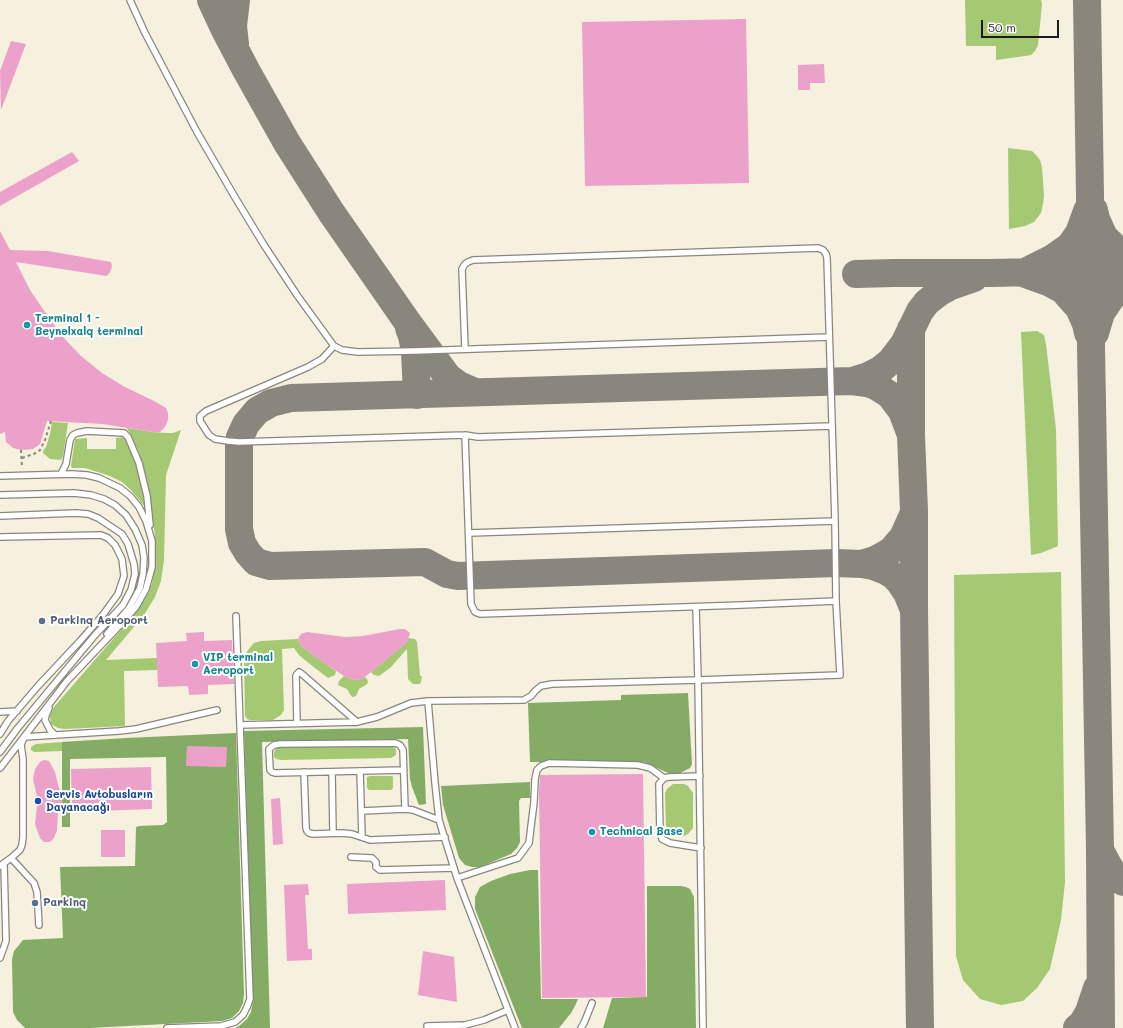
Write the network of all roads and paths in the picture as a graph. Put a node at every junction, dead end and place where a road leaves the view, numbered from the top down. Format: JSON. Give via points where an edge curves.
{"nodes":[{"id":1,"x":130,"y":0,"type":"edge"},
{"id":2,"x":829,"y":337,"type":"junction"},
{"id":3,"x":334,"y":346,"type":"junction"},
{"id":4,"x":465,"y":349,"type":"junction"},
{"id":5,"x":51,"y":421,"type":"dead end"},
{"id":6,"x":832,"y":426,"type":"junction"},
{"id":7,"x":465,"y":435,"type":"junction"},
{"id":8,"x":22,"y":458,"type":"dead end"},
{"id":9,"x":61,"y":474,"type":"junction"},
{"id":10,"x":0,"y":476,"type":"edge"},
{"id":11,"x":0,"y":495,"type":"edge"},
{"id":12,"x":0,"y":516,"type":"edge"},
{"id":13,"x":835,"y":521,"type":"junction"},
{"id":14,"x":469,"y":533,"type":"junction"},
{"id":15,"x":0,"y":537,"type":"edge"},
{"id":16,"x":152,"y":541,"type":"junction"},
{"id":17,"x":836,"y":601,"type":"junction"},
{"id":18,"x":696,"y":607,"type":"junction"},
{"id":19,"x":236,"y":616,"type":"dead end"},
{"id":20,"x":698,"y":680,"type":"junction"},
{"id":21,"x":67,"y":682,"type":"junction"},
{"id":22,"x":52,"y":701,"type":"junction"},
{"id":23,"x":428,"y":701,"type":"junction"},
{"id":24,"x":217,"y":710,"type":"dead end"},
{"id":25,"x":17,"y":711,"type":"junction"},
{"id":26,"x":0,"y":712,"type":"edge"},
{"id":27,"x":357,"y":722,"type":"junction"},
{"id":28,"x":297,"y":723,"type":"junction"},
{"id":29,"x":240,"y":725,"type":"junction"},
{"id":30,"x":0,"y":734,"type":"edge"},
{"id":31,"x":55,"y":735,"type":"junction"},
{"id":32,"x":24,"y":737,"type":"junction"},
{"id":33,"x":0,"y":752,"type":"edge"},
{"id":34,"x":0,"y":768,"type":"edge"},
{"id":35,"x":404,"y":770,"type":"junction"},
{"id":36,"x":360,"y":771,"type":"junction"},
{"id":37,"x":304,"y":772,"type":"junction"},
{"id":38,"x":332,"y":772,"type":"junction"},
{"id":39,"x":700,"y":776,"type":"junction"},
{"id":40,"x":664,"y":778,"type":"junction"},
{"id":41,"x":404,"y":809,"type":"junction"},
{"id":42,"x":361,"y":810,"type":"junction"},
{"id":43,"x":439,"y":820,"type":"junction"},
{"id":44,"x":333,"y":833,"type":"junction"},
{"id":45,"x":362,"y":837,"type":"junction"},
{"id":46,"x":445,"y":837,"type":"junction"},
{"id":47,"x":701,"y":848,"type":"junction"},
{"id":48,"x":351,"y":857,"type":"dead end"},
{"id":49,"x":12,"y":858,"type":"junction"},
{"id":50,"x":2,"y":865,"type":"edge"},
{"id":51,"x":454,"y":868,"type":"junction"},
{"id":52,"x":458,"y":878,"type":"junction"},
{"id":53,"x":39,"y":925,"type":"dead end"},
{"id":54,"x":0,"y":958,"type":"edge"},
{"id":55,"x":592,"y":1003,"type":"dead end"},
{"id":56,"x":508,"y":1010,"type":"junction"},
{"id":57,"x":427,"y":1026,"type":"dead end"},
{"id":58,"x":167,"y":1028,"type":"edge"},
{"id":59,"x":515,"y":1028,"type":"edge"},
{"id":60,"x":581,"y":1028,"type":"edge"},
{"id":61,"x":703,"y":1028,"type":"edge"}],
"edges":[{"from":1,"to":3,"type":"lane","via":[[197,132],[236,200],[297,295]]},
{"from":2,"to":4,"type":"lane"},
{"from":2,"to":4,"type":"lane","via":[[826,254],[818,248],[473,260],[462,269]]},
{"from":2,"to":6,"type":"lane"},
{"from":3,"to":4,"type":"lane","via":[[358,352]]},
{"from":3,"to":7,"type":"lane","via":[[322,359],[308,367],[206,411],[200,416],[200,421],[209,436],[239,442]]},
{"from":5,"to":8,"type":"path","via":[[40,450]]},
{"from":6,"to":7,"type":"lane","via":[[478,437]]},
{"from":6,"to":13,"type":"lane"},
{"from":7,"to":14,"type":"lane"},
{"from":9,"to":10,"type":"lane"},
{"from":9,"to":16,"type":"lane","via":[[99,478],[120,488],[139,507]]},
{"from":9,"to":16,"type":"lane","via":[[73,435],[87,431],[124,433],[139,463],[147,496]]},
{"from":11,"to":21,"type":"lane","via":[[74,493],[104,499],[126,515],[142,545],[144,558],[140,588],[129,608]]},
{"from":12,"to":33,"type":"lane","via":[[76,513],[98,518],[122,534],[128,544],[135,574],[131,590],[123,605],[95,635]]},
{"from":13,"to":14,"type":"lane"},
{"from":13,"to":17,"type":"lane"},
{"from":14,"to":18,"type":"lane","via":[[471,604],[475,612],[480,614]]},
{"from":15,"to":25,"type":"lane","via":[[101,535],[115,545],[124,568],[118,594],[81,640]]},
{"from":16,"to":21,"type":"lane","via":[[152,567],[146,589],[136,607]]},
{"from":17,"to":18,"type":"lane"},
{"from":17,"to":20,"type":"lane","via":[[840,675]]},
{"from":18,"to":20,"type":"lane"},
{"from":19,"to":29,"type":"lane"},
{"from":20,"to":23,"type":"lane","via":[[552,684],[541,686],[524,700]]},
{"from":20,"to":39,"type":"lane"},
{"from":21,"to":22,"type":"lane"},
{"from":22,"to":31,"type":"lane","via":[[45,720]]},
{"from":22,"to":32,"type":"lane"},
{"from":23,"to":27,"type":"lane","via":[[411,703]]},
{"from":23,"to":43,"type":"lane"},
{"from":24,"to":31,"type":"lane","via":[[136,729]]},
{"from":25,"to":26,"type":"lane"},
{"from":25,"to":30,"type":"lane"},
{"from":27,"to":28,"type":"lane"},
{"from":27,"to":28,"type":"lane","via":[[299,672],[296,676]]},
{"from":28,"to":29,"type":"lane"},
{"from":29,"to":58,"type":"lane","via":[[250,999],[243,1015],[235,1022],[221,1026]]},
{"from":31,"to":32,"type":"lane"},
{"from":32,"to":34,"type":"lane"},
{"from":32,"to":49,"type":"lane","via":[[23,837],[20,850]]},
{"from":35,"to":36,"type":"lane"},
{"from":35,"to":37,"type":"lane","via":[[403,750],[395,743],[280,744],[269,749],[272,772]]},
{"from":35,"to":41,"type":"lane"},
{"from":36,"to":38,"type":"lane"},
{"from":36,"to":42,"type":"lane"},
{"from":37,"to":38,"type":"lane"},
{"from":37,"to":44,"type":"lane","via":[[307,831],[309,834]]},
{"from":38,"to":44,"type":"lane"},
{"from":39,"to":40,"type":"lane"},
{"from":39,"to":47,"type":"lane"},
{"from":40,"to":47,"type":"lane","via":[[659,784],[662,839],[670,843]]},
{"from":40,"to":52,"type":"lane","via":[[650,768],[638,765],[549,763],[541,766],[537,770],[535,780],[529,843],[522,853],[518,858]]},
{"from":41,"to":42,"type":"lane"},
{"from":41,"to":43,"type":"lane"},
{"from":42,"to":45,"type":"lane"},
{"from":43,"to":46,"type":"lane"},
{"from":44,"to":45,"type":"lane"},
{"from":45,"to":46,"type":"lane","via":[[381,840]]},
{"from":46,"to":51,"type":"lane"},
{"from":47,"to":61,"type":"lane"},
{"from":48,"to":51,"type":"lane","via":[[372,858],[380,870]]},
{"from":49,"to":50,"type":"lane"},
{"from":49,"to":53,"type":"lane","via":[[34,883]]},
{"from":50,"to":54,"type":"lane","via":[[6,941]]},
{"from":51,"to":52,"type":"lane"},
{"from":52,"to":56,"type":"lane"},
{"from":55,"to":60,"type":"lane"},
{"from":56,"to":57,"type":"lane","via":[[465,1026]]},
{"from":56,"to":59,"type":"lane"}]}
